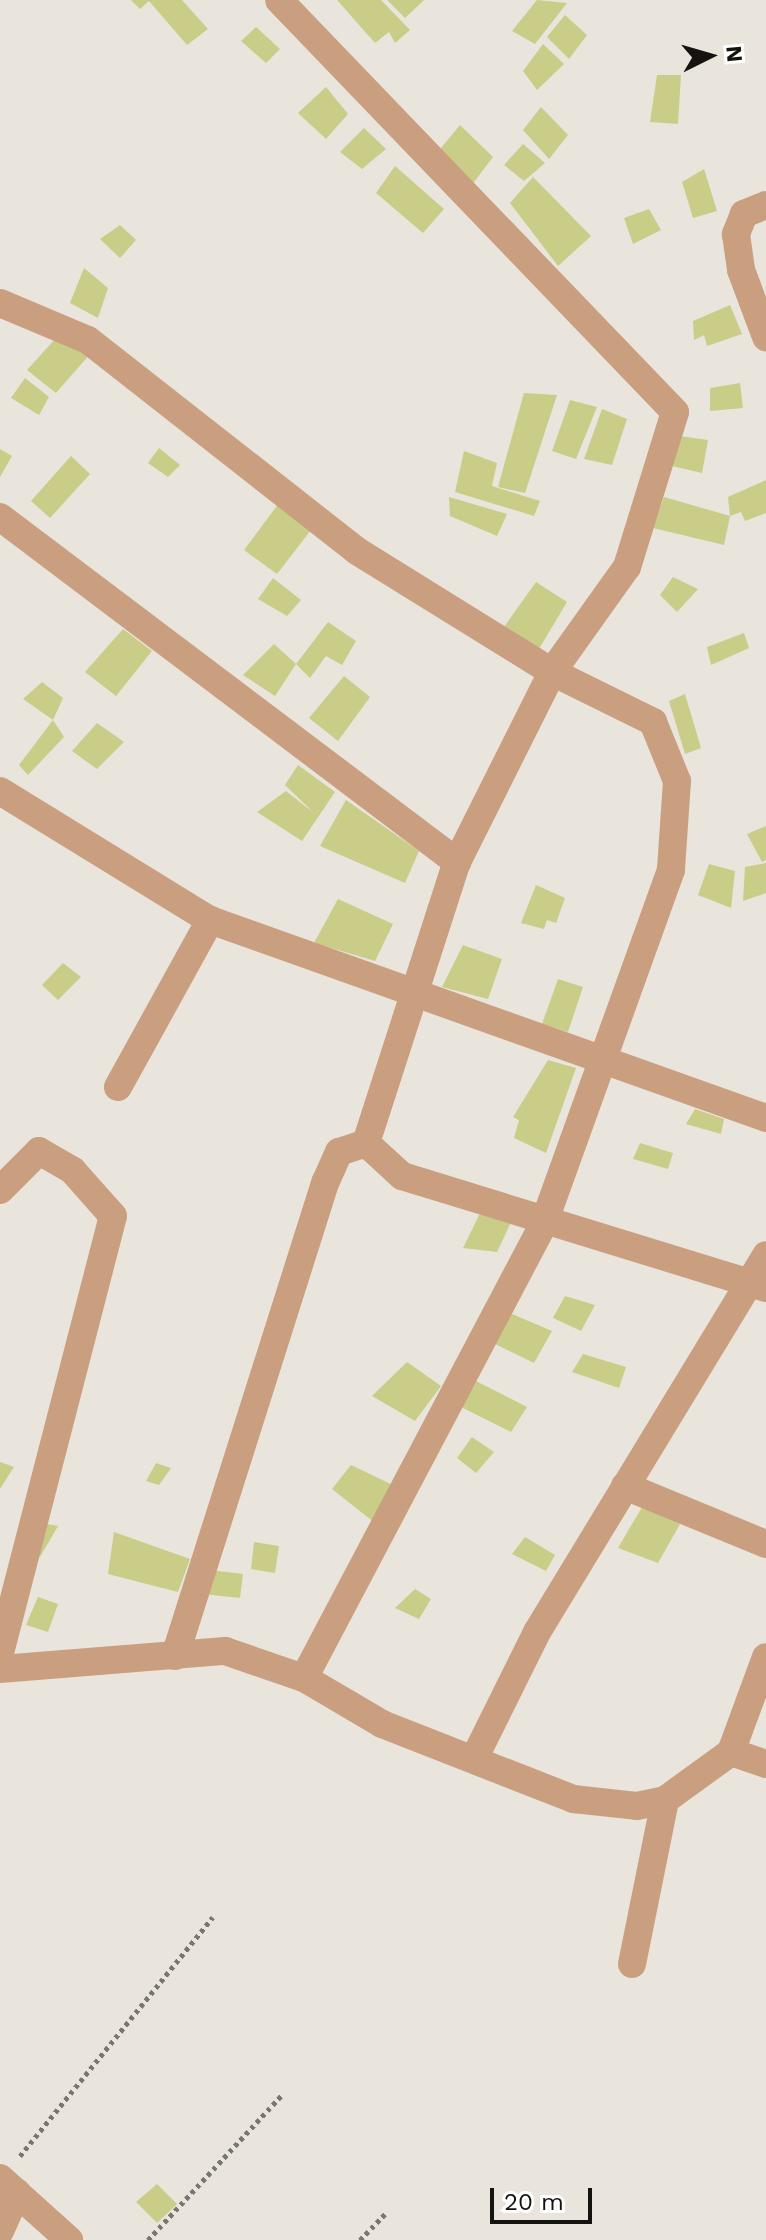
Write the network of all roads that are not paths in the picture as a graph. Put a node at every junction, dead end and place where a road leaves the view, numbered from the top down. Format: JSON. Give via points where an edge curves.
{"nodes":[{"id":1,"x":279,"y":0,"type":"edge"},
{"id":2,"x":766,"y":205,"type":"edge"},
{"id":3,"x":0,"y":303,"type":"edge"},
{"id":4,"x":766,"y":337,"type":"edge"},
{"id":5,"x":0,"y":517,"type":"edge"},
{"id":6,"x":552,"y":672,"type":"junction"},
{"id":7,"x":0,"y":791,"type":"edge"},
{"id":8,"x":457,"y":862,"type":"junction"},
{"id":9,"x":210,"y":920,"type":"junction"},
{"id":10,"x":411,"y":997,"type":"junction"},
{"id":11,"x":603,"y":1065,"type":"junction"},
{"id":12,"x":118,"y":1087,"type":"dead end"},
{"id":13,"x":766,"y":1118,"type":"edge"},
{"id":14,"x":366,"y":1143,"type":"junction"},
{"id":15,"x":0,"y":1190,"type":"edge"},
{"id":16,"x":544,"y":1223,"type":"junction"},
{"id":17,"x":766,"y":1255,"type":"edge"},
{"id":18,"x":759,"y":1287,"type":"edge"},
{"id":19,"x":625,"y":1486,"type":"junction"},
{"id":20,"x":766,"y":1544,"type":"edge"},
{"id":21,"x":0,"y":1654,"type":"edge"},
{"id":22,"x":175,"y":1656,"type":"junction"},
{"id":23,"x":766,"y":1657,"type":"edge"},
{"id":24,"x":0,"y":1669,"type":"edge"},
{"id":25,"x":304,"y":1678,"type":"junction"},
{"id":26,"x":731,"y":1752,"type":"junction"},
{"id":27,"x":475,"y":1757,"type":"junction"},
{"id":28,"x":766,"y":1764,"type":"edge"},
{"id":29,"x":665,"y":1800,"type":"junction"},
{"id":30,"x":632,"y":1964,"type":"dead end"},
{"id":31,"x":6,"y":2183,"type":"edge"},
{"id":32,"x":0,"y":2231,"type":"edge"},
{"id":33,"x":69,"y":2240,"type":"edge"}],
"edges":[{"from":1,"to":6,"type":"street","via":[[675,412],[627,567]]},
{"from":2,"to":4,"type":"street","via":[[744,214],[736,234]]},
{"from":3,"to":6,"type":"street","via":[[88,340],[357,551]]},
{"from":5,"to":8,"type":"street"},
{"from":6,"to":8,"type":"street"},
{"from":6,"to":11,"type":"street","via":[[653,722],[677,781],[671,870]]},
{"from":7,"to":9,"type":"street"},
{"from":8,"to":10,"type":"street"},
{"from":9,"to":10,"type":"street"},
{"from":9,"to":12,"type":"street"},
{"from":10,"to":11,"type":"street"},
{"from":10,"to":14,"type":"street"},
{"from":11,"to":13,"type":"street"},
{"from":11,"to":16,"type":"street"},
{"from":14,"to":16,"type":"street","via":[[402,1176]]},
{"from":14,"to":22,"type":"street","via":[[339,1152],[326,1181]]},
{"from":15,"to":21,"type":"street","via":[[39,1151],[73,1171],[113,1216]]},
{"from":16,"to":18,"type":"street"},
{"from":16,"to":25,"type":"street"},
{"from":17,"to":18,"type":"street"},
{"from":18,"to":19,"type":"street"},
{"from":19,"to":20,"type":"street"},
{"from":19,"to":27,"type":"street","via":[[537,1632]]},
{"from":22,"to":24,"type":"street"},
{"from":22,"to":25,"type":"street","via":[[225,1651]]},
{"from":23,"to":26,"type":"street"},
{"from":25,"to":27,"type":"street","via":[[382,1724]]},
{"from":26,"to":28,"type":"street"},
{"from":26,"to":29,"type":"street"},
{"from":27,"to":29,"type":"street","via":[[573,1799],[637,1806]]},
{"from":29,"to":30,"type":"street"},
{"from":31,"to":32,"type":"street"},
{"from":31,"to":33,"type":"street"}]}
